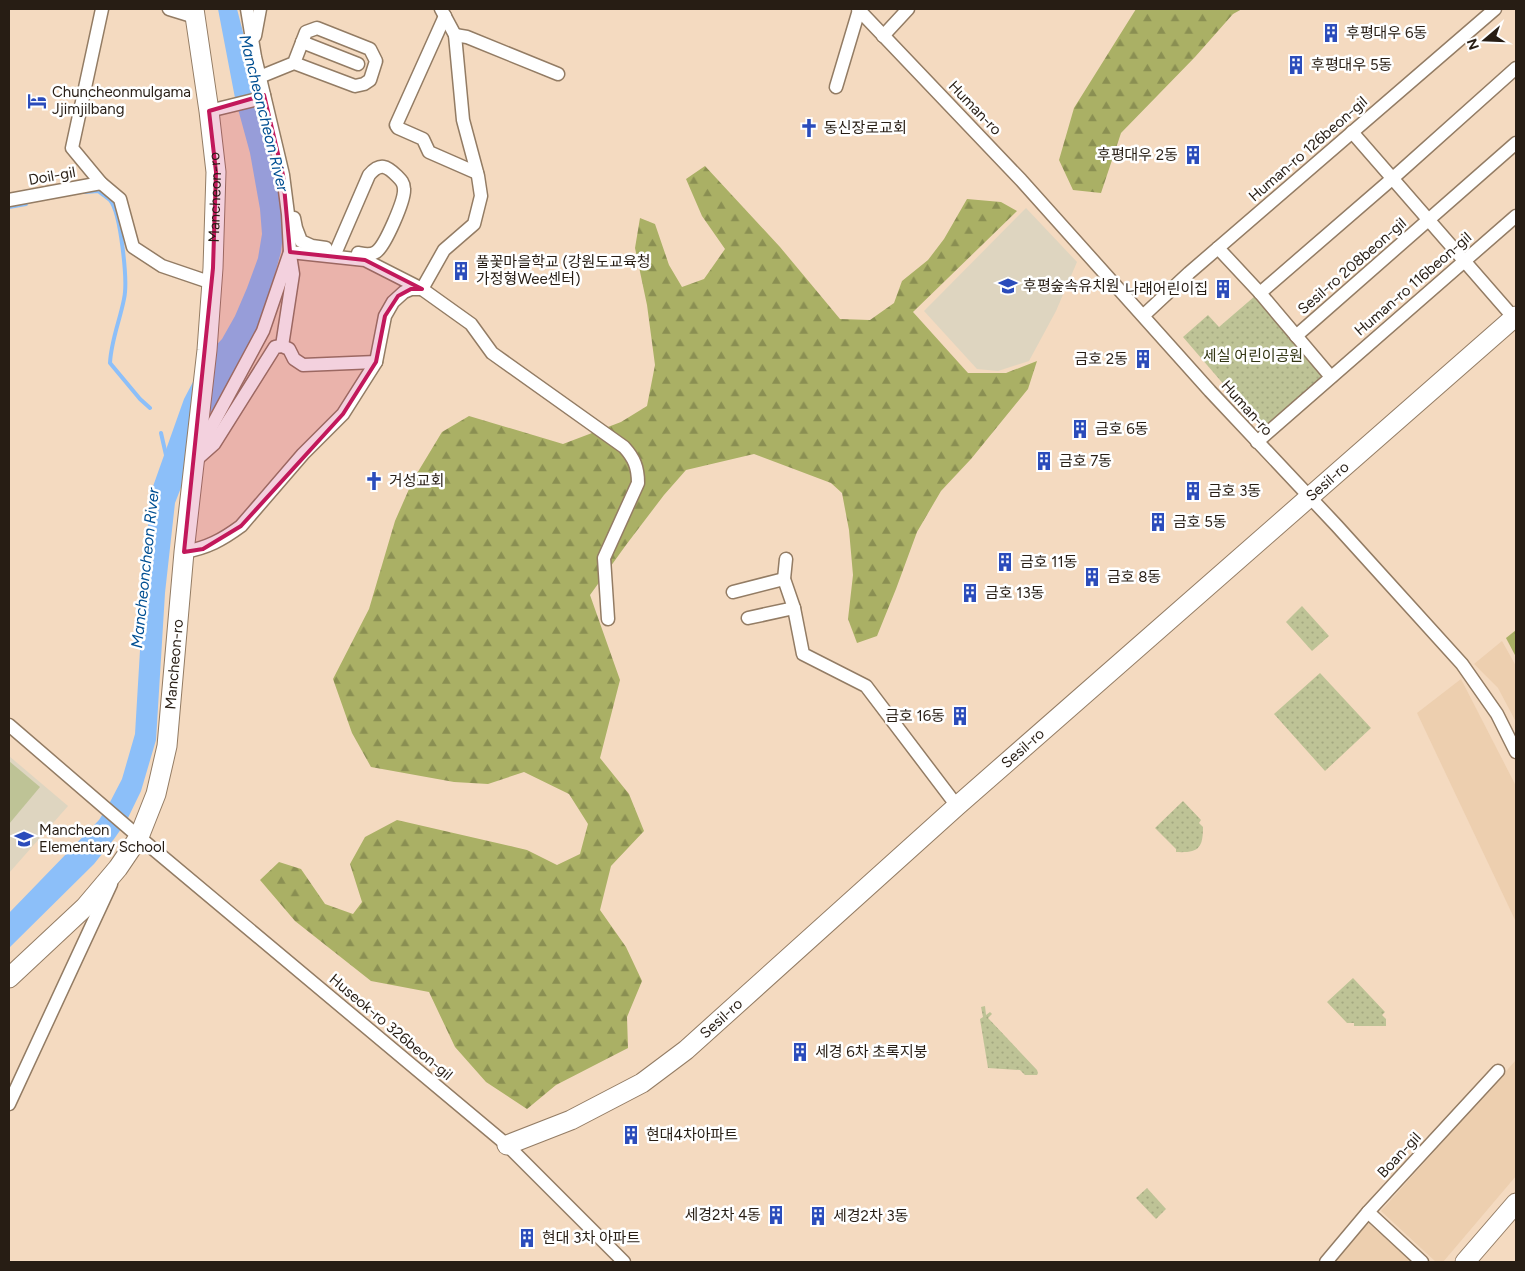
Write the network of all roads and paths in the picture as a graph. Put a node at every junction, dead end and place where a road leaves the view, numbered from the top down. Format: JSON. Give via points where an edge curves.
{"nodes":[{"id":1,"x":102,"y":9,"type":"edge"},
{"id":2,"x":169,"y":9,"type":"edge"},
{"id":3,"x":247,"y":9,"type":"edge"},
{"id":4,"x":260,"y":9,"type":"edge"},
{"id":5,"x":859,"y":9,"type":"edge"},
{"id":6,"x":908,"y":9,"type":"edge"},
{"id":7,"x":1495,"y":9,"type":"edge"},
{"id":8,"x":194,"y":13,"type":"edge"},
{"id":9,"x":443,"y":13,"type":"edge"},
{"id":10,"x":455,"y":35,"type":"junction"},
{"id":11,"x":884,"y":36,"type":"junction"},
{"id":12,"x":302,"y":42,"type":"junction"},
{"id":13,"x":294,"y":63,"type":"junction"},
{"id":14,"x":358,"y":64,"type":"dead end"},
{"id":15,"x":1516,"y":68,"type":"edge"},
{"id":16,"x":558,"y":74,"type":"dead end"},
{"id":17,"x":262,"y":76,"type":"junction"},
{"id":18,"x":836,"y":87,"type":"dead end"},
{"id":19,"x":263,"y":97,"type":"junction"},
{"id":20,"x":209,"y":112,"type":"junction"},
{"id":21,"x":1352,"y":132,"type":"junction"},
{"id":22,"x":1516,"y":142,"type":"edge"},
{"id":23,"x":477,"y":173,"type":"junction"},
{"id":24,"x":1392,"y":178,"type":"junction"},
{"id":25,"x":101,"y":183,"type":"junction"},
{"id":26,"x":9,"y":200,"type":"edge"},
{"id":27,"x":1516,"y":216,"type":"edge"},
{"id":28,"x":1429,"y":220,"type":"junction"},
{"id":29,"x":1218,"y":248,"type":"junction"},
{"id":30,"x":337,"y":249,"type":"junction"},
{"id":31,"x":290,"y":252,"type":"junction"},
{"id":32,"x":1465,"y":261,"type":"junction"},
{"id":33,"x":212,"y":283,"type":"junction"},
{"id":34,"x":422,"y":289,"type":"junction"},
{"id":35,"x":1260,"y":293,"type":"junction"},
{"id":36,"x":1144,"y":315,"type":"junction"},
{"id":37,"x":1515,"y":317,"type":"edge"},
{"id":38,"x":1296,"y":336,"type":"junction"},
{"id":39,"x":282,"y":346,"type":"junction"},
{"id":40,"x":376,"y":362,"type":"junction"},
{"id":41,"x":1331,"y":377,"type":"junction"},
{"id":42,"x":1257,"y":442,"type":"junction"},
{"id":43,"x":196,"y":455,"type":"junction"},
{"id":44,"x":1310,"y":498,"type":"junction"},
{"id":45,"x":184,"y":552,"type":"junction"},
{"id":46,"x":786,"y":559,"type":"dead end"},
{"id":47,"x":784,"y":580,"type":"junction"},
{"id":48,"x":733,"y":592,"type":"dead end"},
{"id":49,"x":794,"y":608,"type":"junction"},
{"id":50,"x":748,"y":618,"type":"dead end"},
{"id":51,"x":608,"y":619,"type":"dead end"},
{"id":52,"x":9,"y":725,"type":"edge"},
{"id":53,"x":1516,"y":752,"type":"edge"},
{"id":54,"x":957,"y":806,"type":"junction"},
{"id":55,"x":133,"y":832,"type":"junction"},
{"id":56,"x":118,"y":868,"type":"junction"},
{"id":57,"x":9,"y":978,"type":"edge"},
{"id":58,"x":1498,"y":1071,"type":"dead end"},
{"id":59,"x":9,"y":1104,"type":"edge"},
{"id":60,"x":507,"y":1145,"type":"junction"},
{"id":61,"x":1516,"y":1202,"type":"edge"},
{"id":62,"x":1368,"y":1212,"type":"junction"},
{"id":63,"x":624,"y":1262,"type":"edge"},
{"id":64,"x":1326,"y":1262,"type":"edge"},
{"id":65,"x":1422,"y":1262,"type":"edge"},
{"id":66,"x":1465,"y":1262,"type":"edge"}],
"edges":[{"from":1,"to":25,"type":"street","via":[[72,148]]},
{"from":2,"to":8,"type":"street","name":"Mancheon-ro"},
{"from":3,"to":19,"type":"street"},
{"from":4,"to":17,"type":"street","via":[[254,50]]},
{"from":5,"to":11,"type":"street","name":"Human-ro"},
{"from":5,"to":18,"type":"street"},
{"from":6,"to":11,"type":"street"},
{"from":7,"to":21,"type":"street","name":"Human-ro 126beon-gil"},
{"from":8,"to":20,"type":"street","name":"Mancheon-ro"},
{"from":9,"to":10,"type":"street"},
{"from":9,"to":23,"type":"street","via":[[396,125],[423,139],[429,152]]},
{"from":10,"to":16,"type":"street"},
{"from":10,"to":23,"type":"street","via":[[463,120]]},
{"from":11,"to":36,"type":"street","name":"Human-ro"},
{"from":12,"to":13,"type":"street"},
{"from":12,"to":13,"type":"street","via":[[306,32],[321,29],[370,49],[375,56],[375,66],[370,80],[355,86]]},
{"from":12,"to":14,"type":"street"},
{"from":13,"to":17,"type":"street"},
{"from":15,"to":24,"type":"street"},
{"from":17,"to":30,"type":"street","via":[[288,173],[301,241]]},
{"from":19,"to":20,"type":"street"},
{"from":19,"to":31,"type":"street","via":[[283,176]]},
{"from":20,"to":33,"type":"street","name":"Mancheon-ro","via":[[216,172]]},
{"from":21,"to":24,"type":"street","name":"Sesil-ro 208beon-gil"},
{"from":21,"to":29,"type":"street","name":"Human-ro 126beon-gil"},
{"from":22,"to":28,"type":"street","name":"Sesil-ro 208beon-gil"},
{"from":23,"to":34,"type":"street","via":[[481,196],[474,224],[444,250]]},
{"from":24,"to":28,"type":"street","name":"Sesil-ro 208beon-gil"},
{"from":24,"to":35,"type":"street"},
{"from":25,"to":26,"type":"street","name":"Doil-gil"},
{"from":25,"to":33,"type":"street","via":[[120,199],[133,246],[162,266]]},
{"from":27,"to":32,"type":"street","name":"Human-ro 116beon-gil"},
{"from":28,"to":32,"type":"street","name":"Sesil-ro 208beon-gil"},
{"from":28,"to":38,"type":"street","name":"Sesil-ro 208beon-gil"},
{"from":29,"to":35,"type":"street"},
{"from":29,"to":36,"type":"street","name":"Human-ro 126beon-gil"},
{"from":30,"to":30,"type":"street","via":[[371,254],[382,245],[402,202],[404,189],[403,183],[388,167],[382,166],[370,176]]},
{"from":31,"to":34,"type":"street","via":[[365,260]]},
{"from":31,"to":39,"type":"street","via":[[293,274]]},
{"from":31,"to":43,"type":"street","via":[[263,331]]},
{"from":32,"to":37,"type":"street","name":"Sesil-ro 208beon-gil"},
{"from":32,"to":41,"type":"street","name":"Human-ro 116beon-gil"},
{"from":33,"to":43,"type":"street","name":"Mancheon-ro"},
{"from":34,"to":40,"type":"street","via":[[404,292],[388,309]]},
{"from":34,"to":51,"type":"street","via":[[471,324],[492,353],[631,454],[636,463],[638,483],[604,558]]},
{"from":35,"to":38,"type":"street"},
{"from":36,"to":42,"type":"street","name":"Human-ro"},
{"from":37,"to":44,"type":"street","name":"Sesil-ro"},
{"from":38,"to":41,"type":"street"},
{"from":39,"to":40,"type":"street","via":[[289,349],[302,365]]},
{"from":39,"to":43,"type":"street","via":[[275,347],[214,444]]},
{"from":40,"to":45,"type":"street","via":[[343,414],[303,454],[241,526],[203,549]]},
{"from":41,"to":42,"type":"street","name":"Human-ro 116beon-gil"},
{"from":42,"to":44,"type":"street","name":"Human-ro"},
{"from":43,"to":45,"type":"street","name":"Mancheon-ro"},
{"from":44,"to":53,"type":"street","name":"Human-ro","via":[[1462,664],[1496,714]]},
{"from":44,"to":54,"type":"street","name":"Sesil-ro"},
{"from":45,"to":55,"type":"street","name":"Mancheon-ro","via":[[167,746],[156,794]]},
{"from":46,"to":47,"type":"street"},
{"from":47,"to":48,"type":"street"},
{"from":47,"to":49,"type":"street"},
{"from":49,"to":50,"type":"street"},
{"from":49,"to":54,"type":"street","via":[[803,654],[866,686]]},
{"from":52,"to":55,"type":"street","name":"Huseok-ro 326beon-gil"},
{"from":54,"to":60,"type":"street","name":"Sesil-ro","via":[[686,1050],[649,1078],[571,1120]]},
{"from":55,"to":56,"type":"street","name":"Mancheon-ro"},
{"from":55,"to":60,"type":"street","name":"Huseok-ro 326beon-gil"},
{"from":56,"to":57,"type":"street","name":"Mancheon-ro","via":[[84,907]]},
{"from":56,"to":59,"type":"street","name":"Mancheon-ro"},
{"from":58,"to":62,"type":"street","name":"Boan-gil"},
{"from":60,"to":63,"type":"street","name":"Huseok-ro 326beon-gil"},
{"from":61,"to":66,"type":"street"},
{"from":62,"to":64,"type":"street","name":"Boan-gil"},
{"from":62,"to":65,"type":"street"}]}
